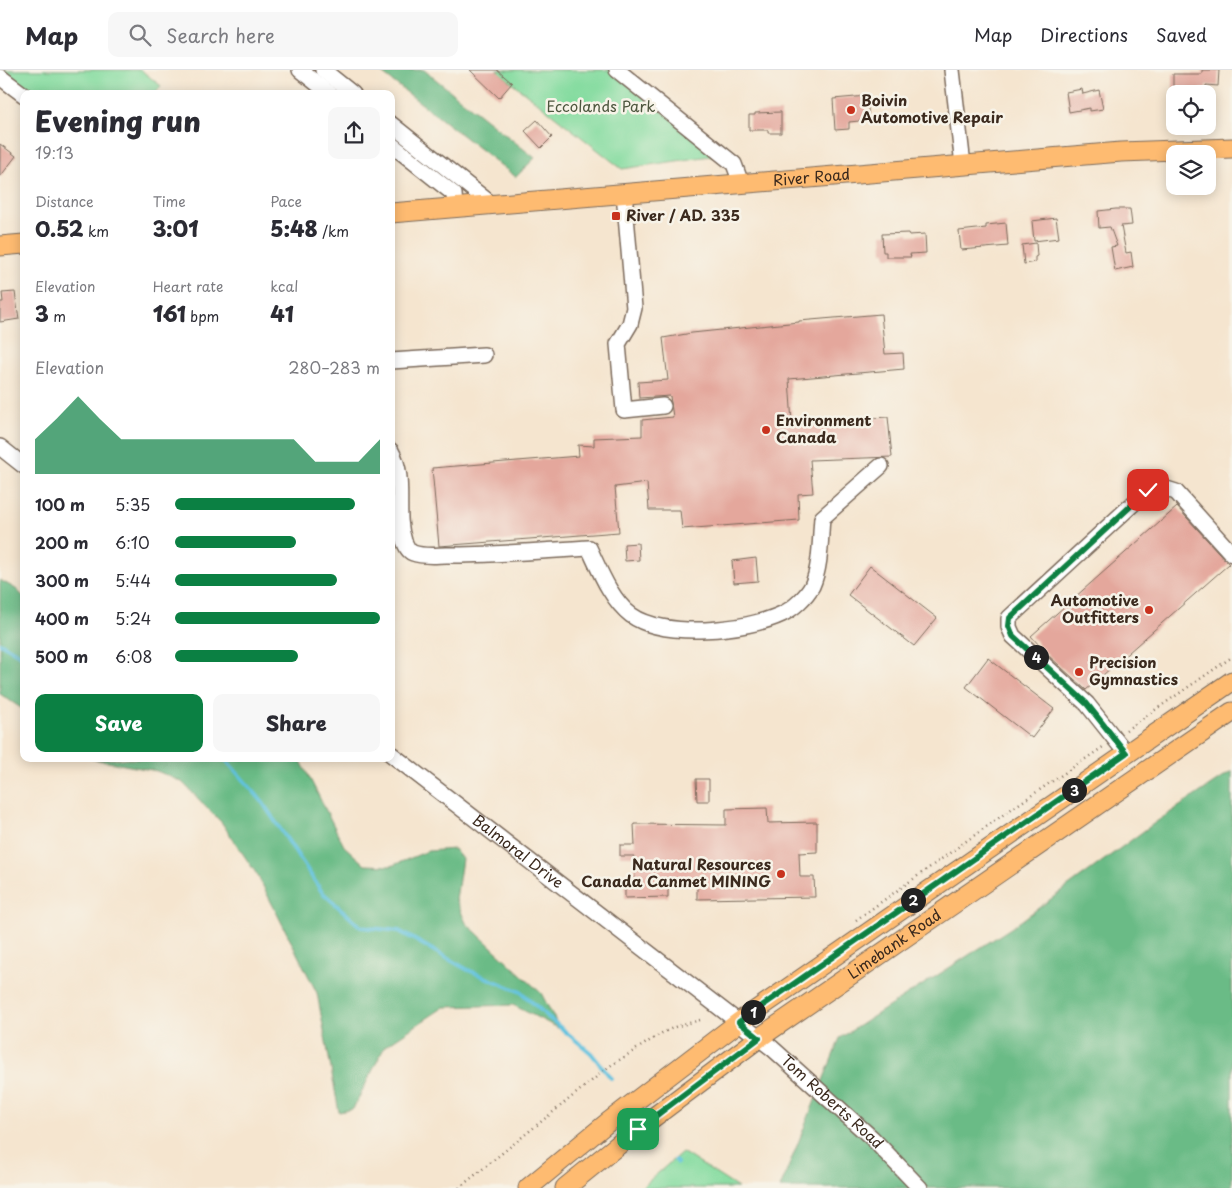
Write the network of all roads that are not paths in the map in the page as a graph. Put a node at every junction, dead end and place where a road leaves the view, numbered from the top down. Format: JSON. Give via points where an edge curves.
{"nodes":[{"id":1,"x":300,"y":70,"type":"edge"},
{"id":2,"x":323,"y":70,"type":"edge"},
{"id":3,"x":617,"y":70,"type":"edge"},
{"id":4,"x":952,"y":70,"type":"edge"},
{"id":5,"x":0,"y":77,"type":"edge"},
{"id":6,"x":325,"y":90,"type":"edge"},
{"id":7,"x":348,"y":90,"type":"edge"},
{"id":8,"x":20,"y":92,"type":"edge"},
{"id":9,"x":395,"y":127,"type":"edge"},
{"id":10,"x":395,"y":147,"type":"edge"},
{"id":11,"x":1232,"y":148,"type":"edge"},
{"id":12,"x":963,"y":165,"type":"junction"},
{"id":13,"x":741,"y":183,"type":"junction"},
{"id":14,"x":624,"y":193,"type":"junction"},
{"id":15,"x":490,"y":203,"type":"junction"},
{"id":16,"x":455,"y":207,"type":"junction"},
{"id":17,"x":395,"y":213,"type":"edge"},
{"id":18,"x":20,"y":244,"type":"edge"},
{"id":19,"x":0,"y":246,"type":"edge"},
{"id":20,"x":484,"y":355,"type":"dead end"},
{"id":21,"x":395,"y":361,"type":"edge"},
{"id":22,"x":663,"y":406,"type":"dead end"},
{"id":23,"x":0,"y":447,"type":"edge"},
{"id":24,"x":395,"y":461,"type":"edge"},
{"id":25,"x":20,"y":463,"type":"edge"},
{"id":26,"x":881,"y":466,"type":"dead end"},
{"id":27,"x":1232,"y":554,"type":"edge"},
{"id":28,"x":1232,"y":680,"type":"edge"},
{"id":29,"x":1232,"y":712,"type":"edge"},
{"id":30,"x":1120,"y":746,"type":"junction"},
{"id":31,"x":395,"y":757,"type":"edge"},
{"id":32,"x":739,"y":1022,"type":"junction"},
{"id":33,"x":759,"y":1038,"type":"junction"},
{"id":34,"x":528,"y":1188,"type":"edge"},
{"id":35,"x":565,"y":1188,"type":"edge"},
{"id":36,"x":920,"y":1188,"type":"edge"}],
"edges":[{"from":1,"to":6,"type":"street"},
{"from":2,"to":7,"type":"street"},
{"from":3,"to":13,"type":"street","via":[[734,164]]},
{"from":4,"to":12,"type":"street"},
{"from":5,"to":8,"type":"street"},
{"from":9,"to":15,"type":"street"},
{"from":10,"to":16,"type":"street","via":[[454,194]]},
{"from":11,"to":12,"type":"main road","name":"River Road","via":[[1121,152]]},
{"from":12,"to":13,"type":"main road","name":"River Road"},
{"from":13,"to":14,"type":"main road","name":"River Road"},
{"from":14,"to":15,"type":"main road","name":"River Road"},
{"from":14,"to":22,"type":"street","via":[[634,308],[630,324],[618,344],[624,410]]},
{"from":15,"to":16,"type":"main road","name":"River Road"},
{"from":16,"to":17,"type":"main road","name":"River Road"},
{"from":18,"to":19,"type":"main road"},
{"from":20,"to":21,"type":"street"},
{"from":23,"to":25,"type":"street"},
{"from":24,"to":26,"type":"street","via":[[400,481],[402,533],[408,550],[426,555],[475,555],[589,548],[620,605],[632,616],[652,625],[676,630],[768,620],[799,602],[812,586],[817,569],[822,518]]},
{"from":27,"to":30,"type":"street","via":[[1176,492],[1157,486],[1148,490],[1010,618],[1013,636],[1087,704]]},
{"from":28,"to":30,"type":"main road","name":"Limebank Road"},
{"from":29,"to":33,"type":"main road","name":"Limebank Road"},
{"from":30,"to":32,"type":"main road","name":"Limebank Road"},
{"from":31,"to":32,"type":"street","name":"Balmoral Drive"},
{"from":32,"to":33,"type":"street","name":"Tom Roberts Road"},
{"from":32,"to":34,"type":"main road","name":"Limebank Road"},
{"from":33,"to":35,"type":"main road","name":"Limebank Road"},
{"from":33,"to":36,"type":"street","name":"Tom Roberts Road","via":[[872,1138]]}]}
